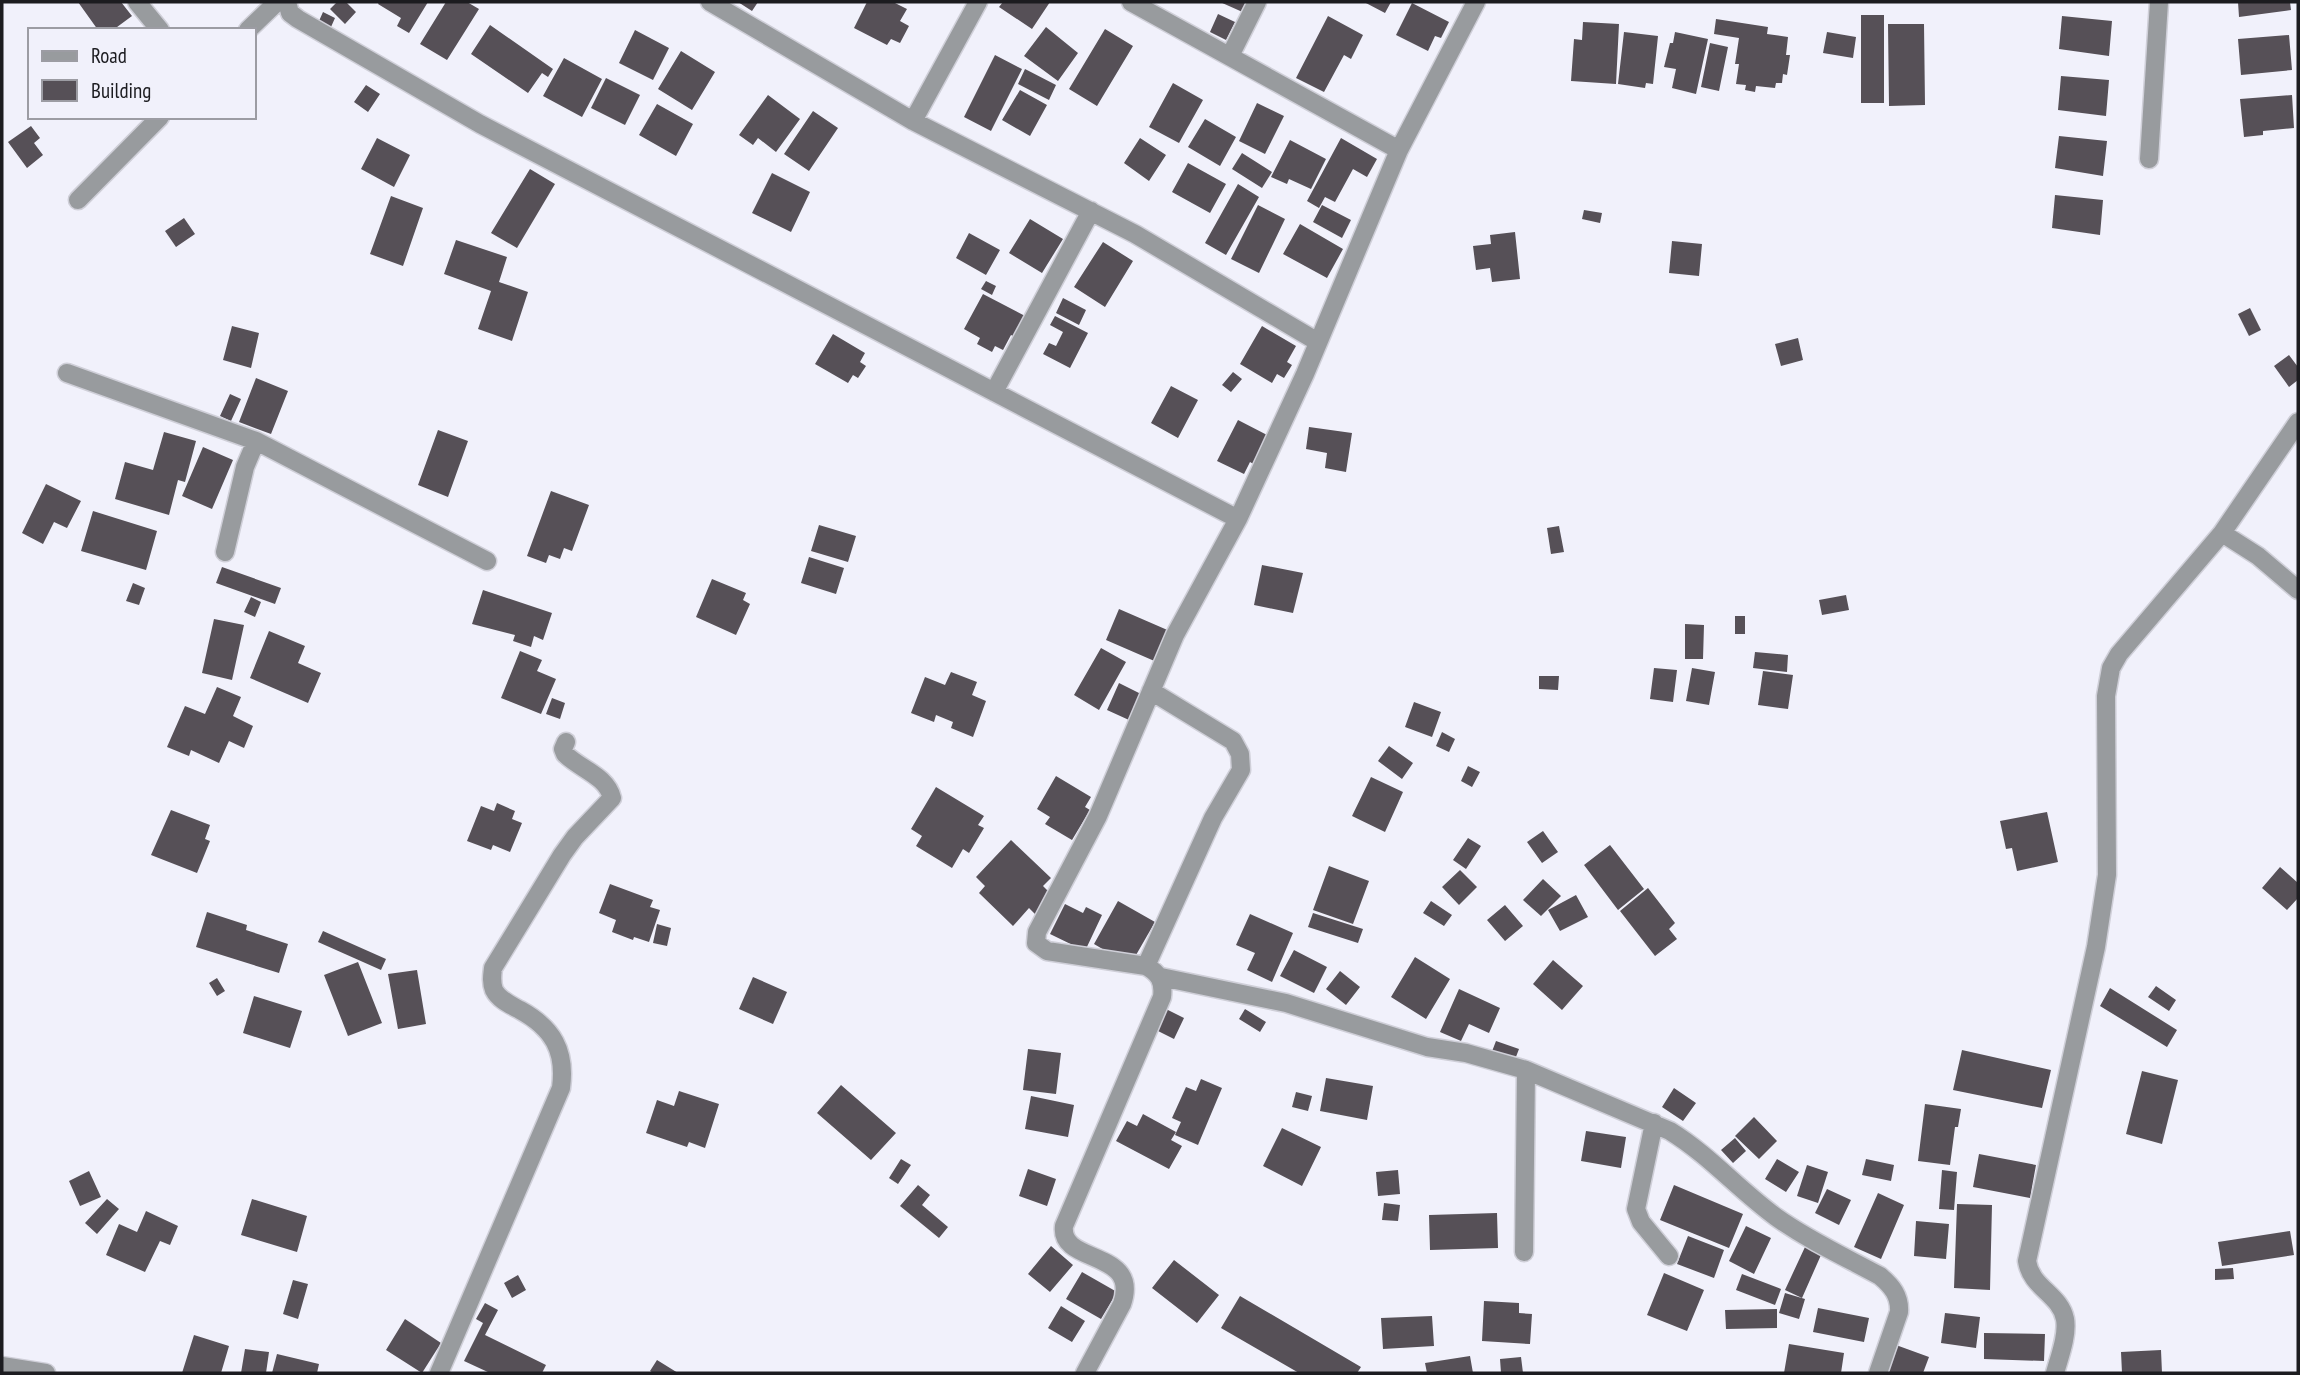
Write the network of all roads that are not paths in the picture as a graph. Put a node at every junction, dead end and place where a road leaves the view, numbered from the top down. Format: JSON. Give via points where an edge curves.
{"nodes":[{"id":1,"x":137,"y":2,"type":"edge"},
{"id":2,"x":277,"y":2,"type":"edge"},
{"id":3,"x":287,"y":2,"type":"edge"},
{"id":4,"x":710,"y":2,"type":"edge"},
{"id":5,"x":978,"y":2,"type":"edge"},
{"id":6,"x":1131,"y":2,"type":"edge"},
{"id":7,"x":1257,"y":2,"type":"edge"},
{"id":8,"x":1476,"y":2,"type":"edge"},
{"id":9,"x":2159,"y":2,"type":"edge"},
{"id":10,"x":158,"y":28,"type":"edge"},
{"id":11,"x":250,"y":28,"type":"edge"},
{"id":12,"x":1230,"y":56,"type":"junction"},
{"id":13,"x":158,"y":119,"type":"edge"},
{"id":14,"x":913,"y":121,"type":"junction"},
{"id":15,"x":1399,"y":150,"type":"junction"},
{"id":16,"x":2149,"y":159,"type":"dead end"},
{"id":17,"x":78,"y":200,"type":"dead end"},
{"id":18,"x":1091,"y":211,"type":"junction"},
{"id":19,"x":1318,"y":342,"type":"junction"},
{"id":20,"x":66,"y":373,"type":"dead end"},
{"id":21,"x":995,"y":392,"type":"junction"},
{"id":22,"x":2298,"y":422,"type":"edge"},
{"id":23,"x":256,"y":442,"type":"junction"},
{"id":24,"x":1238,"y":519,"type":"junction"},
{"id":25,"x":2222,"y":533,"type":"junction"},
{"id":26,"x":225,"y":551,"type":"dead end"},
{"id":27,"x":487,"y":561,"type":"dead end"},
{"id":28,"x":2298,"y":590,"type":"edge"},
{"id":29,"x":1151,"y":691,"type":"junction"},
{"id":30,"x":566,"y":742,"type":"dead end"},
{"id":31,"x":1146,"y":966,"type":"junction"},
{"id":32,"x":1161,"y":977,"type":"junction"},
{"id":33,"x":1526,"y":1069,"type":"junction"},
{"id":34,"x":1654,"y":1123,"type":"junction"},
{"id":35,"x":1524,"y":1252,"type":"dead end"},
{"id":36,"x":1669,"y":1256,"type":"dead end"},
{"id":37,"x":2,"y":1366,"type":"edge"},
{"id":38,"x":46,"y":1373,"type":"edge"},
{"id":39,"x":439,"y":1373,"type":"edge"},
{"id":40,"x":1085,"y":1373,"type":"edge"},
{"id":41,"x":1878,"y":1373,"type":"edge"},
{"id":42,"x":2055,"y":1373,"type":"edge"}],
"edges":[{"from":1,"to":10,"type":"street"},
{"from":2,"to":11,"type":"street"},
{"from":3,"to":21,"type":"street","via":[[298,19],[480,124]]},
{"from":4,"to":14,"type":"street"},
{"from":5,"to":14,"type":"street"},
{"from":6,"to":12,"type":"street"},
{"from":7,"to":12,"type":"street"},
{"from":8,"to":15,"type":"street"},
{"from":9,"to":16,"type":"street"},
{"from":12,"to":15,"type":"street"},
{"from":13,"to":17,"type":"street"},
{"from":14,"to":18,"type":"street"},
{"from":15,"to":19,"type":"street"},
{"from":18,"to":19,"type":"street"},
{"from":18,"to":21,"type":"street"},
{"from":19,"to":24,"type":"street"},
{"from":20,"to":23,"type":"street"},
{"from":21,"to":24,"type":"street"},
{"from":22,"to":25,"type":"street"},
{"from":23,"to":26,"type":"street","via":[[245,467]]},
{"from":23,"to":27,"type":"street"},
{"from":24,"to":29,"type":"street","via":[[1175,635]]},
{"from":25,"to":28,"type":"street"},
{"from":25,"to":42,"type":"street","via":[[2119,654],[2108,679],[2107,875],[2096,947],[2027,1261],[2029,1273],[2066,1321]]},
{"from":29,"to":31,"type":"street","via":[[1233,741],[1241,770],[1213,818]]},
{"from":29,"to":31,"type":"street","via":[[1098,816],[1036,937],[1036,943],[1047,951]]},
{"from":30,"to":39,"type":"street","via":[[565,754],[601,780],[612,798],[562,855],[493,968],[491,980],[503,1001],[532,1018],[558,1045],[561,1088]]},
{"from":31,"to":32,"type":"street"},
{"from":32,"to":33,"type":"street","via":[[1286,1003],[1427,1047]]},
{"from":32,"to":40,"type":"street","via":[[1162,996],[1063,1231],[1070,1243],[1122,1273],[1126,1282],[1122,1304]]},
{"from":33,"to":34,"type":"street"},
{"from":33,"to":35,"type":"street"},
{"from":34,"to":36,"type":"street","via":[[1636,1209]]},
{"from":34,"to":41,"type":"street","via":[[1691,1144],[1774,1216],[1889,1284],[1900,1303],[1899,1312]]},
{"from":37,"to":38,"type":"street"}]}
